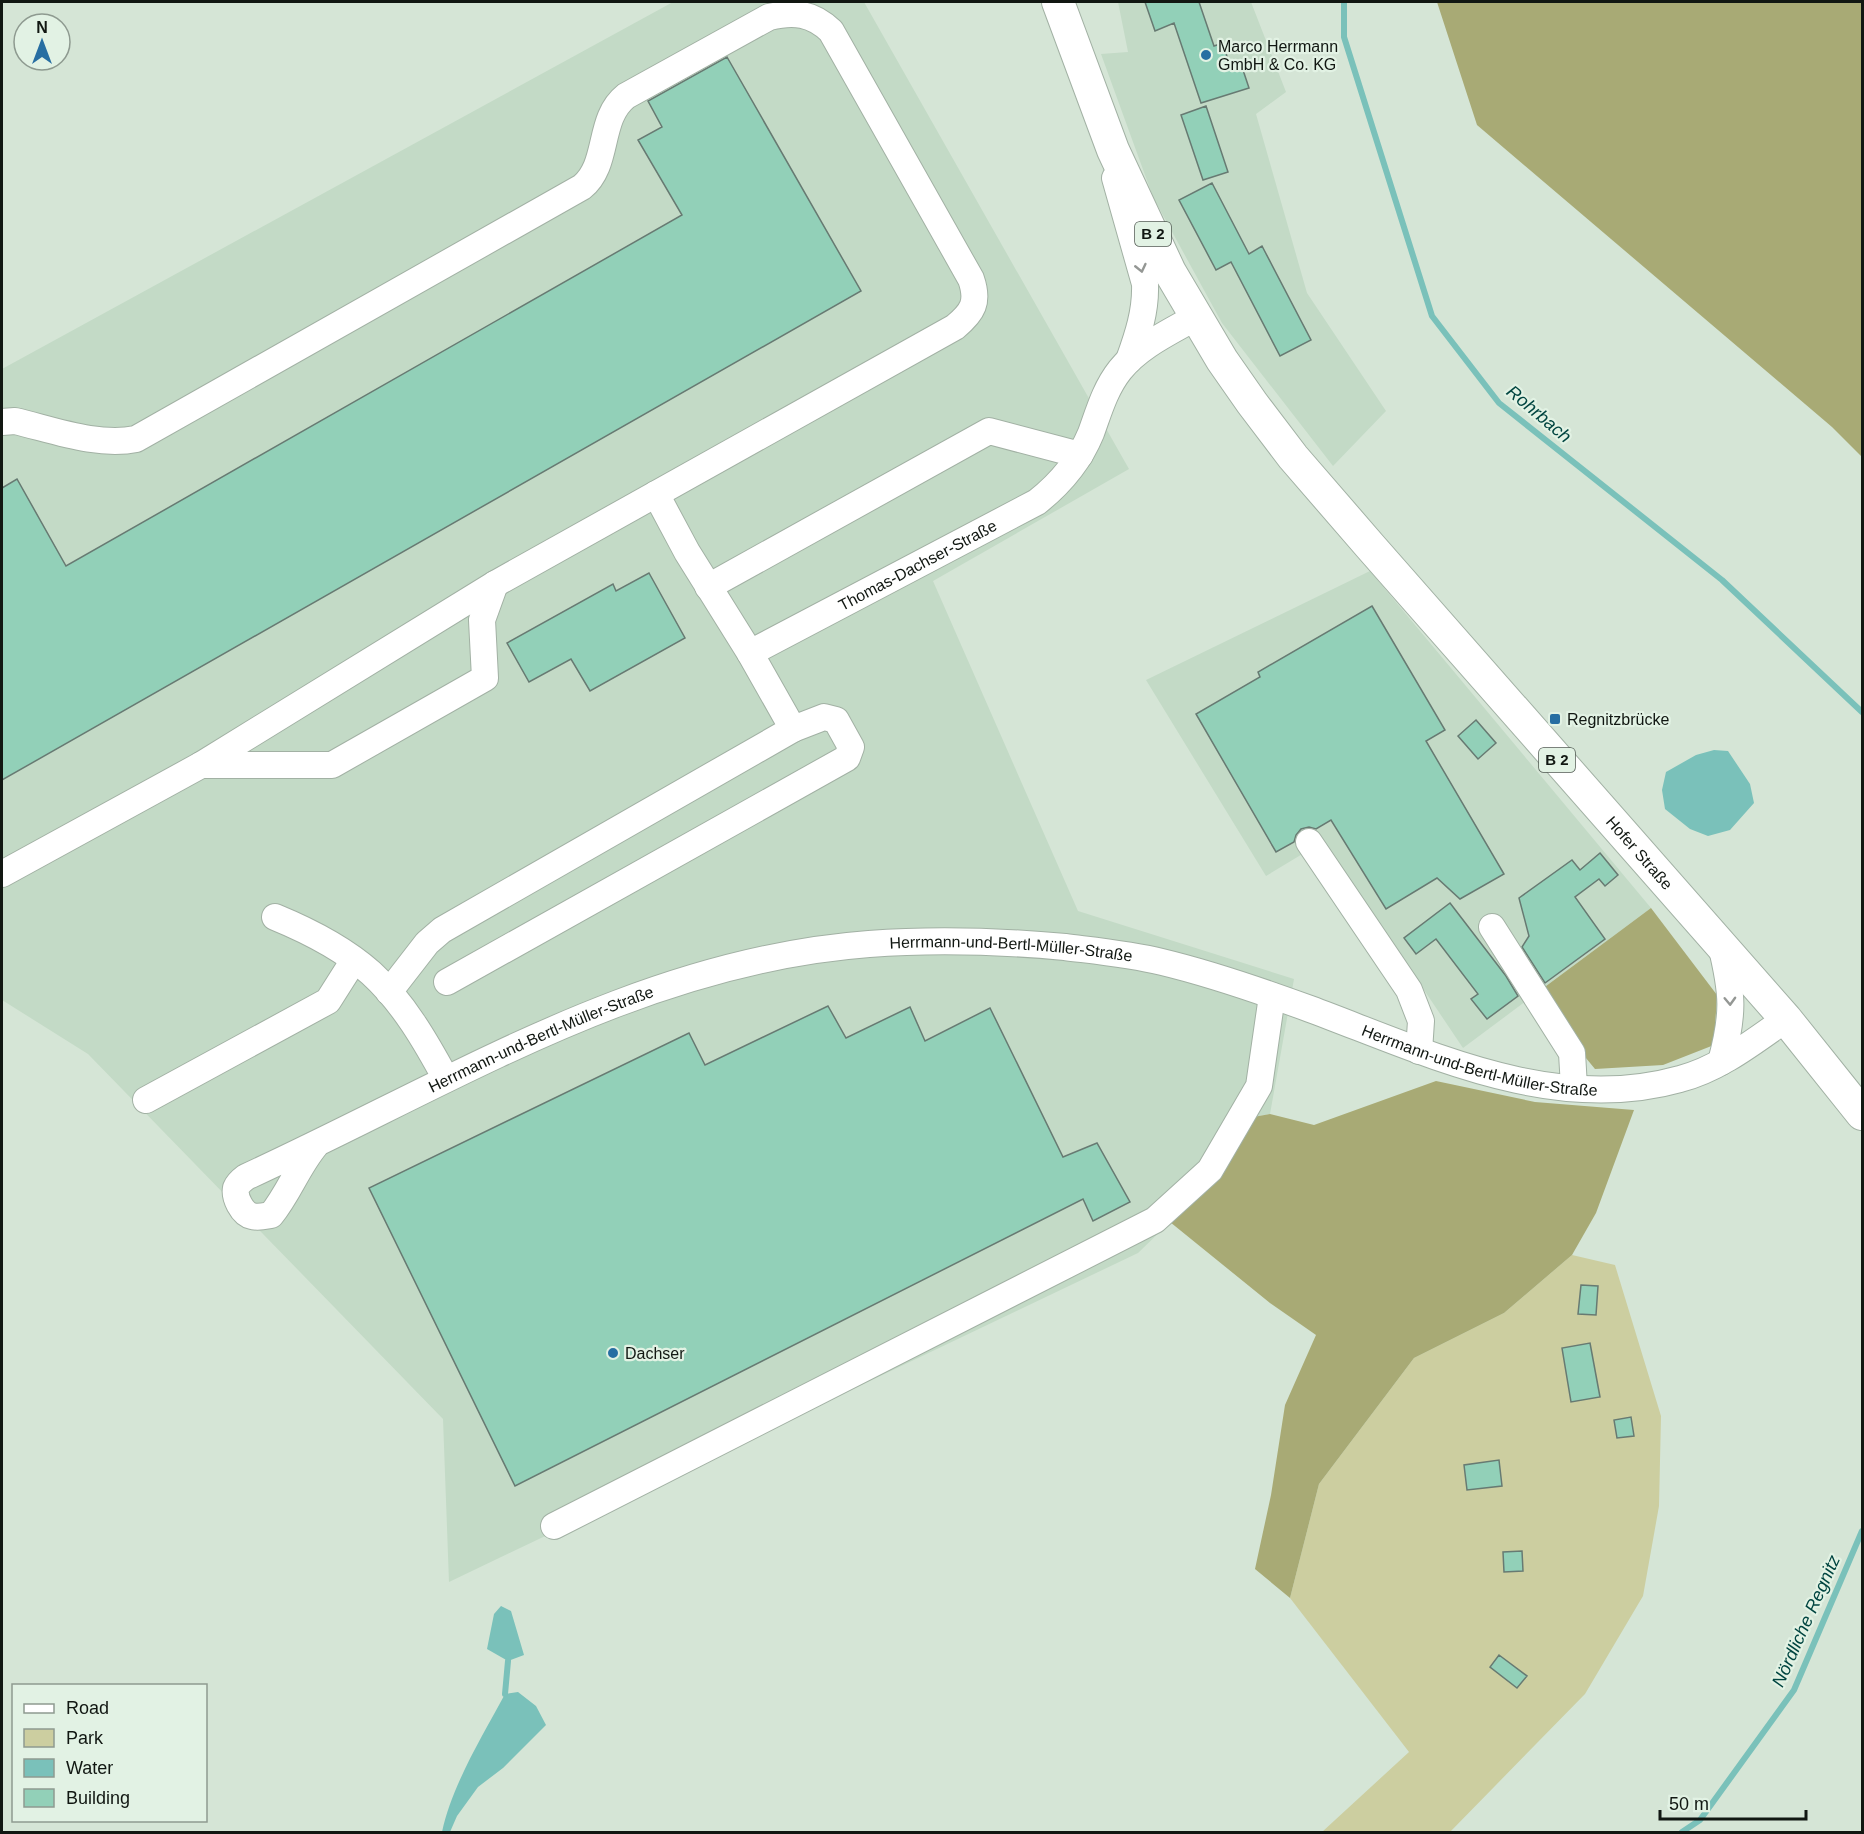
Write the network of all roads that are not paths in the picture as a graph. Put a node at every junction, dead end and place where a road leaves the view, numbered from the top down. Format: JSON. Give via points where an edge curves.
{"nodes":[{"id":1,"x":1058,"y":2,"type":"edge"},
{"id":2,"x":1113,"y":150,"type":"junction"},
{"id":3,"x":1196,"y":317,"type":"junction"},
{"id":4,"x":1130,"y":360,"type":"junction"},
{"id":5,"x":2,"y":422,"type":"edge"},
{"id":6,"x":1080,"y":455,"type":"junction"},
{"id":7,"x":656,"y":494,"type":"junction"},
{"id":8,"x":495,"y":584,"type":"junction"},
{"id":9,"x":708,"y":587,"type":"junction"},
{"id":10,"x":750,"y":653,"type":"junction"},
{"id":11,"x":794,"y":729,"type":"junction"},
{"id":12,"x":201,"y":765,"type":"junction"},
{"id":13,"x":1309,"y":842,"type":"dead end"},
{"id":14,"x":2,"y":874,"type":"edge"},
{"id":15,"x":275,"y":917,"type":"dead end"},
{"id":16,"x":1492,"y":927,"type":"dead end"},
{"id":17,"x":1720,"y":944,"type":"junction"},
{"id":18,"x":354,"y":960,"type":"junction"},
{"id":19,"x":447,"y":982,"type":"dead end"},
{"id":20,"x":388,"y":992,"type":"junction"},
{"id":21,"x":1272,"y":996,"type":"junction"},
{"id":22,"x":1786,"y":1019,"type":"junction"},
{"id":23,"x":1419,"y":1051,"type":"junction"},
{"id":24,"x":1721,"y":1062,"type":"junction"},
{"id":25,"x":446,"y":1079,"type":"junction"},
{"id":26,"x":1574,"y":1088,"type":"junction"},
{"id":27,"x":146,"y":1100,"type":"dead end"},
{"id":28,"x":1863,"y":1114,"type":"edge"},
{"id":29,"x":316,"y":1145,"type":"dead end"},
{"id":30,"x":554,"y":1526,"type":"dead end"}],
"edges":[{"from":1,"to":2,"type":"main road","number":"B 2"},
{"from":2,"to":3,"type":"main road","number":"B 2","via":[[1170,272]]},
{"from":2,"to":4,"type":"street","one_way":true,"via":[[1117,184],[1145,284],[1146,300]]},
{"from":3,"to":4,"type":"street"},
{"from":3,"to":17,"type":"main road","name":"Hofer Straße","number":"B 2","via":[[1293,457]]},
{"from":4,"to":6,"type":"street","name":"Thomas-Dachser-Straße","via":[[1110,385]]},
{"from":5,"to":7,"type":"street","via":[[15,421],[141,447],[582,187],[597,169],[611,113],[626,96],[769,17],[789,13],[810,16],[831,31],[971,279],[973,306],[954,327]]},
{"from":6,"to":9,"type":"street","via":[[989,431]]},
{"from":6,"to":10,"type":"street","name":"Thomas-Dachser-Straße","via":[[1063,479],[1037,502]]},
{"from":7,"to":8,"type":"street"},
{"from":7,"to":9,"type":"street"},
{"from":8,"to":12,"type":"street"},
{"from":8,"to":12,"type":"street","via":[[482,620],[485,678],[332,765]]},
{"from":9,"to":10,"type":"street"},
{"from":10,"to":11,"type":"street"},
{"from":11,"to":19,"type":"street","via":[[824,717],[836,720],[851,747],[847,758]]},
{"from":11,"to":20,"type":"street","via":[[442,930]]},
{"from":12,"to":14,"type":"street"},
{"from":13,"to":23,"type":"street","via":[[1409,990],[1421,1021]]},
{"from":15,"to":18,"type":"street","via":[[315,935]]},
{"from":16,"to":26,"type":"street","via":[[1572,1053]]},
{"from":17,"to":22,"type":"main road","name":"Hofer Straße","number":"B 2"},
{"from":17,"to":24,"type":"street","one_way":true,"via":[[1731,1006],[1730,1029]]},
{"from":18,"to":20,"type":"street"},
{"from":18,"to":27,"type":"street","via":[[328,1001]]},
{"from":20,"to":25,"type":"street","via":[[424,1039]]},
{"from":21,"to":23,"type":"street","name":"Herrmann-und-Bertl-Müller-Straße"},
{"from":21,"to":25,"type":"street","name":"Herrmann-und-Bertl-Müller-Straße","via":[[1160,961],[1102,951],[956,940],[866,944],[755,961],[687,978],[563,1024]]},
{"from":21,"to":30,"type":"street","via":[[1259,1086],[1210,1170],[1155,1220]]},
{"from":22,"to":24,"type":"street","name":"Herrmann-und-Bertl-Müller-Straße"},
{"from":22,"to":28,"type":"main road","number":"B 2"},
{"from":23,"to":26,"type":"street","name":"Herrmann-und-Bertl-Müller-Straße","via":[[1486,1073]]},
{"from":24,"to":26,"type":"street","name":"Herrmann-und-Bertl-Müller-Straße","via":[[1649,1087]]},
{"from":25,"to":29,"type":"street","name":"Herrmann-und-Bertl-Müller-Straße"}]}
